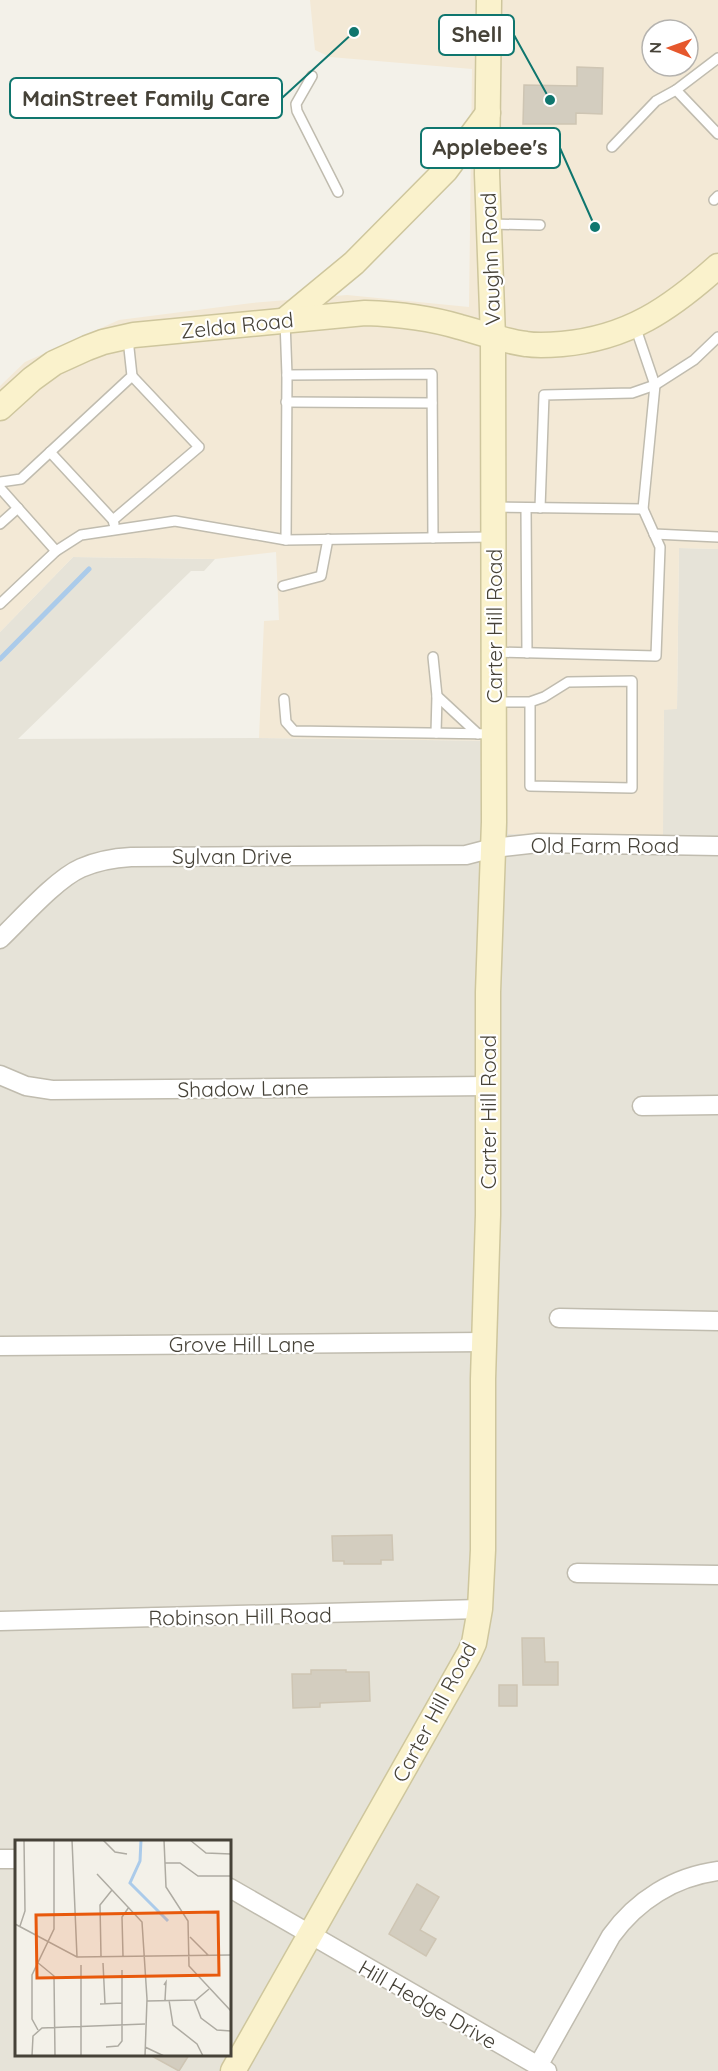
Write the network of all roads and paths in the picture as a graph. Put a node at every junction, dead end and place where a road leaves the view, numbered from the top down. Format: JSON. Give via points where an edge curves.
{"nodes":[{"id":1,"x":489,"y":0,"type":"edge"},
{"id":2,"x":718,"y":58,"type":"edge"},
{"id":3,"x":312,"y":75,"type":"dead end"},
{"id":4,"x":676,"y":90,"type":"junction"},
{"id":5,"x":488,"y":113,"type":"junction"},
{"id":6,"x":718,"y":134,"type":"edge"},
{"id":7,"x":612,"y":147,"type":"dead end"},
{"id":8,"x":338,"y":192,"type":"dead end"},
{"id":9,"x":489,"y":223,"type":"junction"},
{"id":10,"x":540,"y":225,"type":"dead end"},
{"id":11,"x":718,"y":266,"type":"edge"},
{"id":12,"x":285,"y":320,"type":"junction"},
{"id":13,"x":635,"y":326,"type":"junction"},
{"id":14,"x":127,"y":337,"type":"junction"},
{"id":15,"x":492,"y":337,"type":"junction"},
{"id":16,"x":718,"y":338,"type":"edge"},
{"id":17,"x":287,"y":375,"type":"junction"},
{"id":18,"x":132,"y":376,"type":"junction"},
{"id":19,"x":655,"y":385,"type":"junction"},
{"id":20,"x":286,"y":402,"type":"junction"},
{"id":21,"x":432,"y":403,"type":"junction"},
{"id":22,"x":0,"y":408,"type":"edge"},
{"id":23,"x":51,"y":452,"type":"junction"},
{"id":24,"x":0,"y":482,"type":"edge"},
{"id":25,"x":0,"y":488,"type":"edge"},
{"id":26,"x":493,"y":507,"type":"junction"},
{"id":27,"x":18,"y":508,"type":"junction"},
{"id":28,"x":526,"y":508,"type":"junction"},
{"id":29,"x":540,"y":508,"type":"junction"},
{"id":30,"x":643,"y":509,"type":"junction"},
{"id":31,"x":113,"y":520,"type":"junction"},
{"id":32,"x":0,"y":524,"type":"edge"},
{"id":33,"x":116,"y":530,"type":"junction"},
{"id":34,"x":654,"y":534,"type":"junction"},
{"id":35,"x":493,"y":537,"type":"junction"},
{"id":36,"x":718,"y":537,"type":"edge"},
{"id":37,"x":433,"y":538,"type":"junction"},
{"id":38,"x":328,"y":539,"type":"junction"},
{"id":39,"x":286,"y":540,"type":"junction"},
{"id":40,"x":56,"y":551,"type":"junction"},
{"id":41,"x":283,"y":586,"type":"dead end"},
{"id":42,"x":0,"y":604,"type":"edge"},
{"id":43,"x":494,"y":652,"type":"junction"},
{"id":44,"x":527,"y":653,"type":"junction"},
{"id":45,"x":434,"y":657,"type":"dead end"},
{"id":46,"x":437,"y":696,"type":"junction"},
{"id":47,"x":284,"y":699,"type":"dead end"},
{"id":48,"x":494,"y":702,"type":"junction"},
{"id":49,"x":530,"y":702,"type":"junction"},
{"id":50,"x":436,"y":733,"type":"junction"},
{"id":51,"x":486,"y":734,"type":"junction"},
{"id":52,"x":718,"y":846,"type":"edge"},
{"id":53,"x":493,"y":848,"type":"junction"},
{"id":54,"x":0,"y":939,"type":"edge"},
{"id":55,"x":0,"y":1075,"type":"edge"},
{"id":56,"x":488,"y":1086,"type":"junction"},
{"id":57,"x":718,"y":1105,"type":"edge"},
{"id":58,"x":642,"y":1106,"type":"dead end"},
{"id":59,"x":559,"y":1318,"type":"dead end"},
{"id":60,"x":718,"y":1321,"type":"edge"},
{"id":61,"x":484,"y":1342,"type":"junction"},
{"id":62,"x":0,"y":1346,"type":"edge"},
{"id":63,"x":577,"y":1574,"type":"dead end"},
{"id":64,"x":718,"y":1575,"type":"edge"},
{"id":65,"x":480,"y":1609,"type":"junction"},
{"id":66,"x":0,"y":1622,"type":"edge"},
{"id":67,"x":0,"y":1858,"type":"edge"},
{"id":68,"x":15,"y":1859,"type":"edge"},
{"id":69,"x":718,"y":1871,"type":"edge"},
{"id":70,"x":231,"y":1889,"type":"edge"},
{"id":71,"x":310,"y":1936,"type":"junction"},
{"id":72,"x":543,"y":2068,"type":"edge"},
{"id":73,"x":233,"y":2071,"type":"edge"}],
"edges":[{"from":1,"to":5,"type":"main road","name":"Vaughn Road"},
{"from":2,"to":4,"type":"lane"},
{"from":3,"to":8,"type":"lane","via":[[296,104],[297,111]]},
{"from":4,"to":6,"type":"lane"},
{"from":4,"to":7,"type":"lane","via":[[656,101]]},
{"from":5,"to":9,"type":"main road","name":"Vaughn Road"},
{"from":5,"to":12,"type":"main road","via":[[446,170],[354,263]]},
{"from":9,"to":10,"type":"lane"},
{"from":9,"to":15,"type":"main road","name":"Vaughn Road"},
{"from":11,"to":13,"type":"main road","via":[[668,308]]},
{"from":12,"to":14,"type":"main road","name":"Zelda Road"},
{"from":12,"to":15,"type":"main road","name":"Zelda Road","via":[[390,314],[459,326]]},
{"from":12,"to":17,"type":"lane"},
{"from":13,"to":15,"type":"main road","via":[[590,340],[544,345]]},
{"from":13,"to":19,"type":"lane"},
{"from":14,"to":18,"type":"lane"},
{"from":14,"to":22,"type":"main road","name":"Zelda Road","via":[[87,348],[54,363]]},
{"from":15,"to":26,"type":"main road","name":"Carter Hill Road"},
{"from":16,"to":19,"type":"lane","via":[[694,360]]},
{"from":17,"to":20,"type":"lane"},
{"from":17,"to":21,"type":"lane","via":[[432,374]]},
{"from":18,"to":23,"type":"lane"},
{"from":18,"to":31,"type":"lane","via":[[199,447]]},
{"from":19,"to":29,"type":"lane","via":[[632,393],[544,395]]},
{"from":19,"to":30,"type":"lane"},
{"from":20,"to":21,"type":"lane"},
{"from":20,"to":39,"type":"lane"},
{"from":21,"to":37,"type":"lane"},
{"from":23,"to":24,"type":"lane","via":[[21,479]]},
{"from":23,"to":31,"type":"lane"},
{"from":25,"to":27,"type":"lane"},
{"from":26,"to":28,"type":"lane"},
{"from":26,"to":35,"type":"main road","name":"Carter Hill Road"},
{"from":27,"to":32,"type":"lane"},
{"from":27,"to":40,"type":"lane"},
{"from":28,"to":29,"type":"lane"},
{"from":28,"to":44,"type":"lane"},
{"from":29,"to":30,"type":"lane"},
{"from":30,"to":34,"type":"lane"},
{"from":31,"to":33,"type":"lane"},
{"from":33,"to":39,"type":"lane","via":[[175,521]]},
{"from":33,"to":40,"type":"lane","via":[[81,535]]},
{"from":34,"to":36,"type":"lane"},
{"from":34,"to":44,"type":"lane","via":[[660,547],[656,656]]},
{"from":35,"to":37,"type":"lane"},
{"from":35,"to":43,"type":"main road","name":"Carter Hill Road"},
{"from":37,"to":38,"type":"lane"},
{"from":38,"to":39,"type":"lane"},
{"from":38,"to":41,"type":"lane","via":[[321,576]]},
{"from":40,"to":42,"type":"lane"},
{"from":43,"to":44,"type":"lane"},
{"from":43,"to":48,"type":"main road","name":"Carter Hill Road"},
{"from":45,"to":46,"type":"lane"},
{"from":46,"to":50,"type":"lane"},
{"from":46,"to":51,"type":"lane"},
{"from":47,"to":50,"type":"lane","via":[[286,722],[294,731]]},
{"from":48,"to":49,"type":"lane"},
{"from":48,"to":51,"type":"main road","name":"Carter Hill Road"},
{"from":49,"to":49,"type":"lane","via":[[568,682],[632,681],[632,788],[530,786]]},
{"from":50,"to":51,"type":"lane"},
{"from":51,"to":53,"type":"main road","name":"Carter Hill Road"},
{"from":52,"to":53,"type":"street","name":"Old Farm Road","via":[[538,843]]},
{"from":53,"to":54,"type":"street","name":"Sylvan Drive","via":[[466,855],[112,858],[70,875]]},
{"from":53,"to":56,"type":"main road","name":"Carter Hill Road"},
{"from":55,"to":56,"type":"street","name":"Shadow Lane","via":[[26,1086],[52,1090]]},
{"from":56,"to":61,"type":"main road","name":"Carter Hill Road"},
{"from":57,"to":58,"type":"street"},
{"from":59,"to":60,"type":"street"},
{"from":61,"to":62,"type":"street","name":"Grove Hill Lane"},
{"from":61,"to":65,"type":"main road","name":"Carter Hill Road"},
{"from":63,"to":64,"type":"street"},
{"from":65,"to":66,"type":"street","name":"Robinson Hill Road"},
{"from":65,"to":71,"type":"main road","name":"Carter Hill Road","via":[[469,1654]]},
{"from":67,"to":68,"type":"street"},
{"from":69,"to":72,"type":"street","via":[[677,1881],[635,1908],[620,1924],[576,1998]]},
{"from":70,"to":71,"type":"street","name":"Hill Hedge Drive"},
{"from":71,"to":72,"type":"street","name":"Hill Hedge Drive"},
{"from":71,"to":73,"type":"main road","name":"Carter Hill Road"}]}
